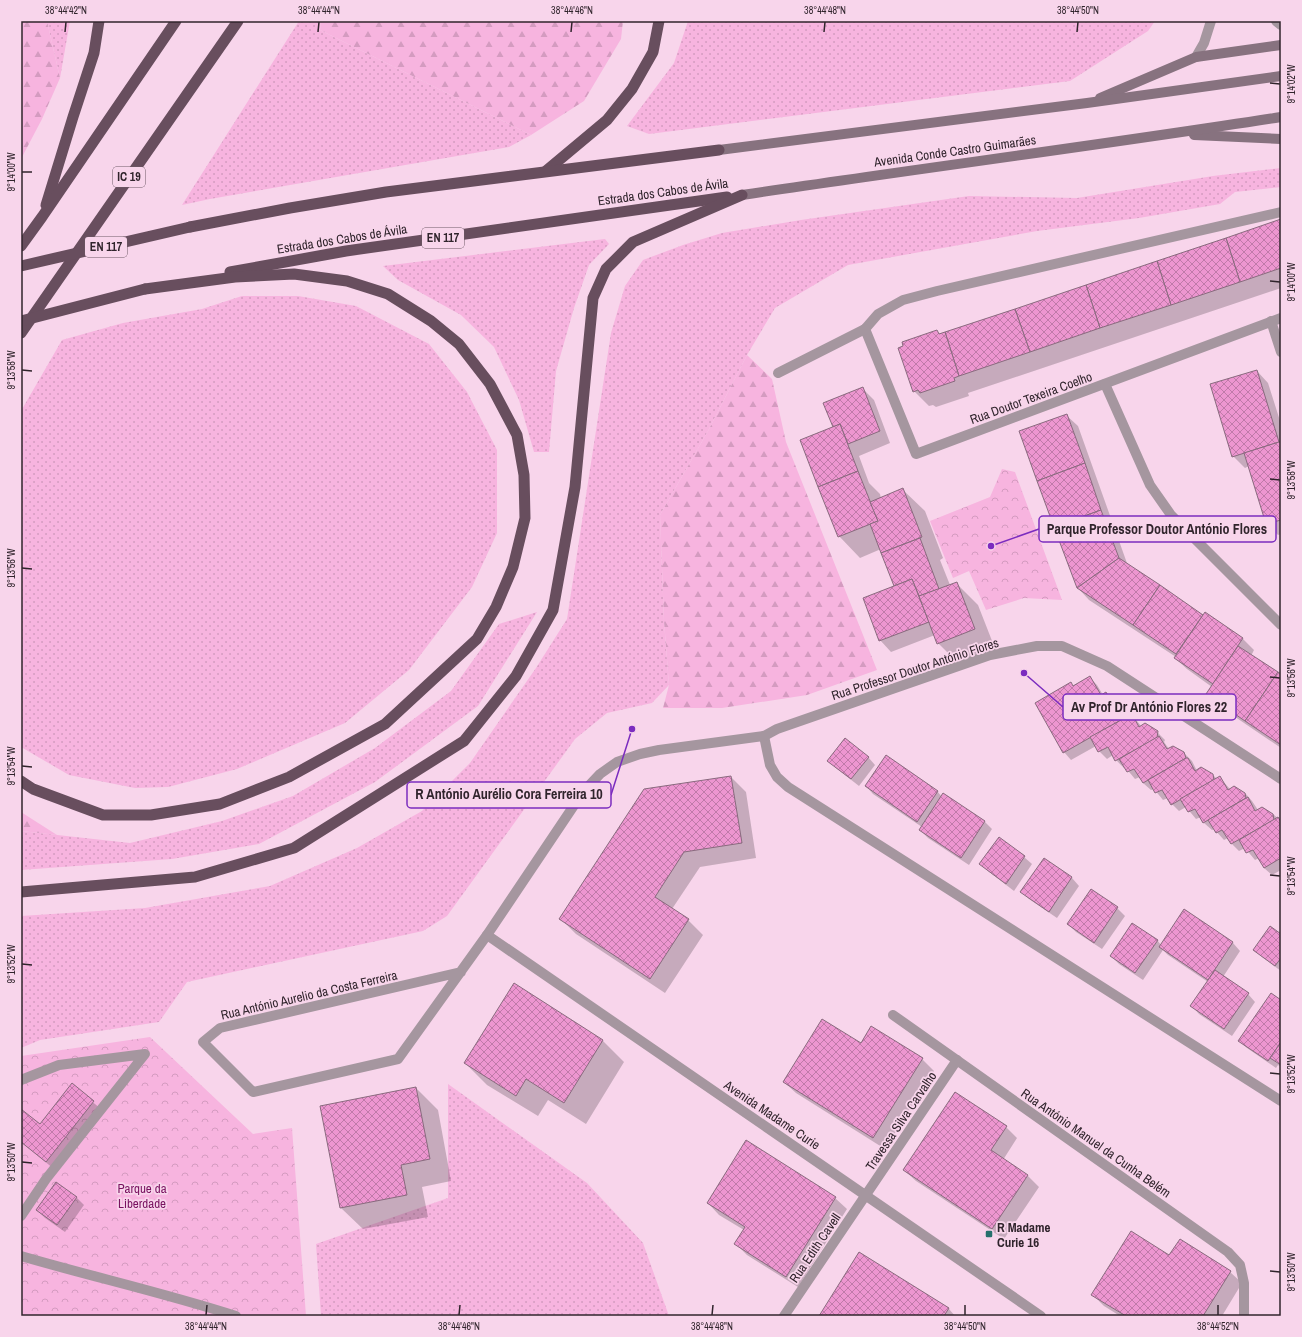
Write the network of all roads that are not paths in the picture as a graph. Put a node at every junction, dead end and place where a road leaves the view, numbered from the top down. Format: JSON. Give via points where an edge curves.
{"nodes":[{"id":1,"x":99,"y":21,"type":"edge"},
{"id":2,"x":176,"y":21,"type":"edge"},
{"id":3,"x":238,"y":21,"type":"edge"},
{"id":4,"x":659,"y":21,"type":"edge"},
{"id":5,"x":1211,"y":21,"type":"edge"},
{"id":6,"x":1276,"y":21,"type":"edge"},
{"id":7,"x":1281,"y":25,"type":"edge"},
{"id":8,"x":1281,"y":45,"type":"edge"},
{"id":9,"x":1196,"y":57,"type":"junction"},
{"id":10,"x":1281,"y":76,"type":"edge"},
{"id":11,"x":1087,"y":103,"type":"junction"},
{"id":12,"x":1281,"y":118,"type":"edge"},
{"id":13,"x":1172,"y":134,"type":"junction"},
{"id":14,"x":1281,"y":139,"type":"edge"},
{"id":15,"x":720,"y":150,"type":"joint"},
{"id":16,"x":546,"y":172,"type":"junction"},
{"id":17,"x":742,"y":195,"type":"junction"},
{"id":18,"x":1281,"y":212,"type":"edge"},
{"id":19,"x":42,"y":217,"type":"junction"},
{"id":20,"x":21,"y":246,"type":"edge"},
{"id":21,"x":21,"y":266,"type":"edge"},
{"id":22,"x":145,"y":289,"type":"junction"},
{"id":23,"x":1276,"y":320,"type":"edge"},
{"id":24,"x":21,"y":321,"type":"edge"},
{"id":25,"x":864,"y":329,"type":"junction"},
{"id":26,"x":21,"y":333,"type":"edge"},
{"id":27,"x":1281,"y":352,"type":"edge"},
{"id":28,"x":778,"y":373,"type":"dead end"},
{"id":29,"x":1105,"y":384,"type":"junction"},
{"id":30,"x":1281,"y":625,"type":"edge"},
{"id":31,"x":764,"y":736,"type":"junction"},
{"id":32,"x":1281,"y":780,"type":"edge"},
{"id":33,"x":21,"y":781,"type":"edge"},
{"id":34,"x":21,"y":892,"type":"edge"},
{"id":35,"x":487,"y":935,"type":"junction"},
{"id":36,"x":461,"y":972,"type":"junction"},
{"id":37,"x":893,"y":1014,"type":"dead end"},
{"id":38,"x":957,"y":1060,"type":"junction"},
{"id":39,"x":21,"y":1080,"type":"edge"},
{"id":40,"x":1281,"y":1101,"type":"edge"},
{"id":41,"x":867,"y":1196,"type":"junction"},
{"id":42,"x":21,"y":1216,"type":"edge"},
{"id":43,"x":21,"y":1256,"type":"edge"},
{"id":44,"x":236,"y":1316,"type":"edge"},
{"id":45,"x":784,"y":1316,"type":"edge"},
{"id":46,"x":1041,"y":1316,"type":"edge"},
{"id":47,"x":1244,"y":1316,"type":"edge"}],
"edges":[{"from":1,"to":19,"type":"highway","via":[[94,52]]},
{"from":2,"to":19,"type":"highway"},
{"from":3,"to":26,"type":"highway","number":"IC 19"},
{"from":4,"to":16,"type":"highway","via":[[653,52],[632,89],[607,120]]},
{"from":5,"to":9,"type":"street"},
{"from":6,"to":7,"type":"street"},
{"from":8,"to":9,"type":"main road"},
{"from":9,"to":11,"type":"main road"},
{"from":10,"to":11,"type":"main road"},
{"from":11,"to":15,"type":"main road"},
{"from":12,"to":13,"type":"main road","name":"Avenida Conde Castro Guimarães"},
{"from":13,"to":14,"type":"main road","name":"Avenida Conde Castro Guimarães"},
{"from":13,"to":17,"type":"main road","name":"Avenida Conde Castro Guimarães"},
{"from":15,"to":16,"type":"highway","number":"EN 117"},
{"from":16,"to":21,"type":"highway","number":"EN 117","bridge":true,"via":[[386,192],[290,208]]},
{"from":17,"to":22,"type":"highway","name":"Estrada dos Cabos de Ávila","number":"EN 117","via":[[346,251]]},
{"from":17,"to":34,"type":"highway","via":[[633,242],[606,269],[593,298],[575,487],[553,610],[516,676],[464,741],[294,848],[195,877]]},
{"from":18,"to":25,"type":"street","via":[[910,298],[878,314]]},
{"from":19,"to":20,"type":"highway"},
{"from":22,"to":24,"type":"highway","name":"Estrada dos Cabos de Ávila","number":"EN 117","bridge":true},
{"from":22,"to":33,"type":"highway","via":[[235,277],[294,274],[347,281],[388,294],[431,321],[459,344],[490,384],[517,435],[524,474],[525,518],[513,567],[496,606],[477,639],[385,724],[289,777],[220,804],[151,815],[103,815],[33,789]]},
{"from":23,"to":27,"type":"street"},
{"from":23,"to":29,"type":"street","name":"Rua Doutor Texeira Coelho"},
{"from":25,"to":28,"type":"street"},
{"from":25,"to":29,"type":"street","name":"Rua Doutor Texeira Coelho","via":[[916,454]]},
{"from":29,"to":30,"type":"street","via":[[1150,485],[1171,515]]},
{"from":31,"to":32,"type":"street","name":"Rua Professor Doutor António Flores","via":[[777,729],[990,655],[1037,646],[1062,646],[1107,666]]},
{"from":31,"to":35,"type":"street","name":"Rua António Aurelio da Costa Ferreira","via":[[640,754],[617,762],[600,774],[583,792]]},
{"from":31,"to":40,"type":"street","via":[[770,765],[777,777],[788,787]]},
{"from":35,"to":36,"type":"street","name":"Rua António Aurelio da Costa Ferreira"},
{"from":35,"to":41,"type":"street","name":"Avenida Madame Curie"},
{"from":36,"to":36,"type":"street","name":"Rua António Aurelio da Costa Ferreira","via":[[220,1028],[203,1042],[253,1092],[398,1059]]},
{"from":37,"to":38,"type":"street","name":"Rua António Manuel da Cunha Belém"},
{"from":38,"to":41,"type":"street","name":"Travessa Silva Carvalho"},
{"from":38,"to":47,"type":"street","name":"Rua António Manuel da Cunha Belém","via":[[1228,1252],[1240,1265],[1244,1283]]},
{"from":39,"to":42,"type":"street","via":[[59,1065],[146,1054],[46,1179]]},
{"from":41,"to":45,"type":"street","name":"Rua Edith Cavell"},
{"from":41,"to":46,"type":"street","name":"Avenida Madame Curie"},
{"from":43,"to":44,"type":"street"}]}
